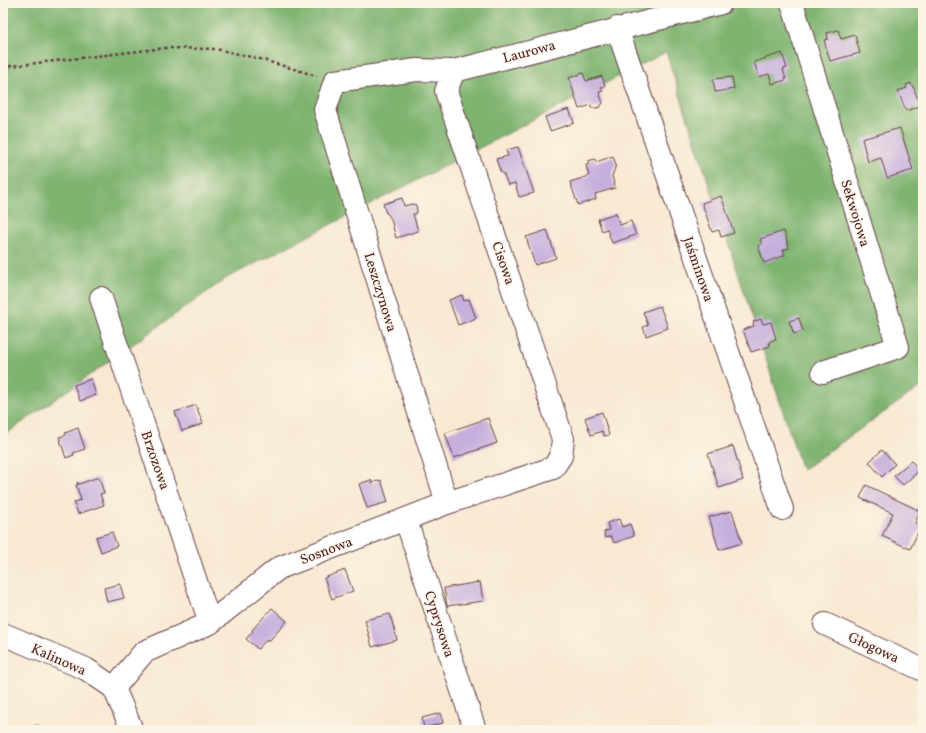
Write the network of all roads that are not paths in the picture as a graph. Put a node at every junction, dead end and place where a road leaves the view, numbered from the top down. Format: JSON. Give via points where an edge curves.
{"nodes":[{"id":1,"x":721,"y":3,"type":"edge"},
{"id":2,"x":792,"y":3,"type":"edge"},
{"id":3,"x":616,"y":28,"type":"junction"},
{"id":4,"x":454,"y":71,"type":"junction"},
{"id":5,"x":335,"y":81,"type":"joint"},
{"id":6,"x":101,"y":298,"type":"dead end"},
{"id":7,"x":822,"y":372,"type":"dead end"},
{"id":8,"x":561,"y":456,"type":"joint"},
{"id":9,"x":447,"y":503,"type":"junction"},
{"id":10,"x":782,"y":509,"type":"dead end"},
{"id":11,"x":406,"y":520,"type":"junction"},
{"id":12,"x":210,"y":622,"type":"junction"},
{"id":13,"x":825,"y":624,"type":"dead end"},
{"id":14,"x":3,"y":634,"type":"edge"},
{"id":15,"x":923,"y":670,"type":"edge"},
{"id":16,"x":114,"y":688,"type":"junction"},
{"id":17,"x":473,"y":729,"type":"edge"},
{"id":18,"x":132,"y":730,"type":"edge"}],
"edges":[{"from":1,"to":3,"type":"street","name":"Laurowa"},
{"from":2,"to":7,"type":"street","name":"Sekwojowa","via":[[898,347]]},
{"from":3,"to":4,"type":"street","name":"Laurowa"},
{"from":3,"to":10,"type":"street","name":"Jaśminowa"},
{"from":4,"to":5,"type":"street","name":"Laurowa","via":[[417,70]]},
{"from":4,"to":8,"type":"street","name":"Cisowa","via":[[446,91],[563,439]]},
{"from":5,"to":9,"type":"street","name":"Leszczynowa","via":[[325,110]]},
{"from":6,"to":12,"type":"street","name":"Brzozowa"},
{"from":8,"to":9,"type":"street","name":"Sosnowa","via":[[553,468]]},
{"from":9,"to":11,"type":"street","name":"Sosnowa"},
{"from":11,"to":12,"type":"street","name":"Sosnowa","via":[[279,568]]},
{"from":11,"to":17,"type":"street","name":"Cyprysowa"},
{"from":12,"to":16,"type":"street","name":"Sosnowa","via":[[144,652]]},
{"from":13,"to":15,"type":"street","name":"Głogowa"},
{"from":14,"to":16,"type":"street","name":"Kalinowa","via":[[86,669]]},
{"from":16,"to":18,"type":"street"}]}
